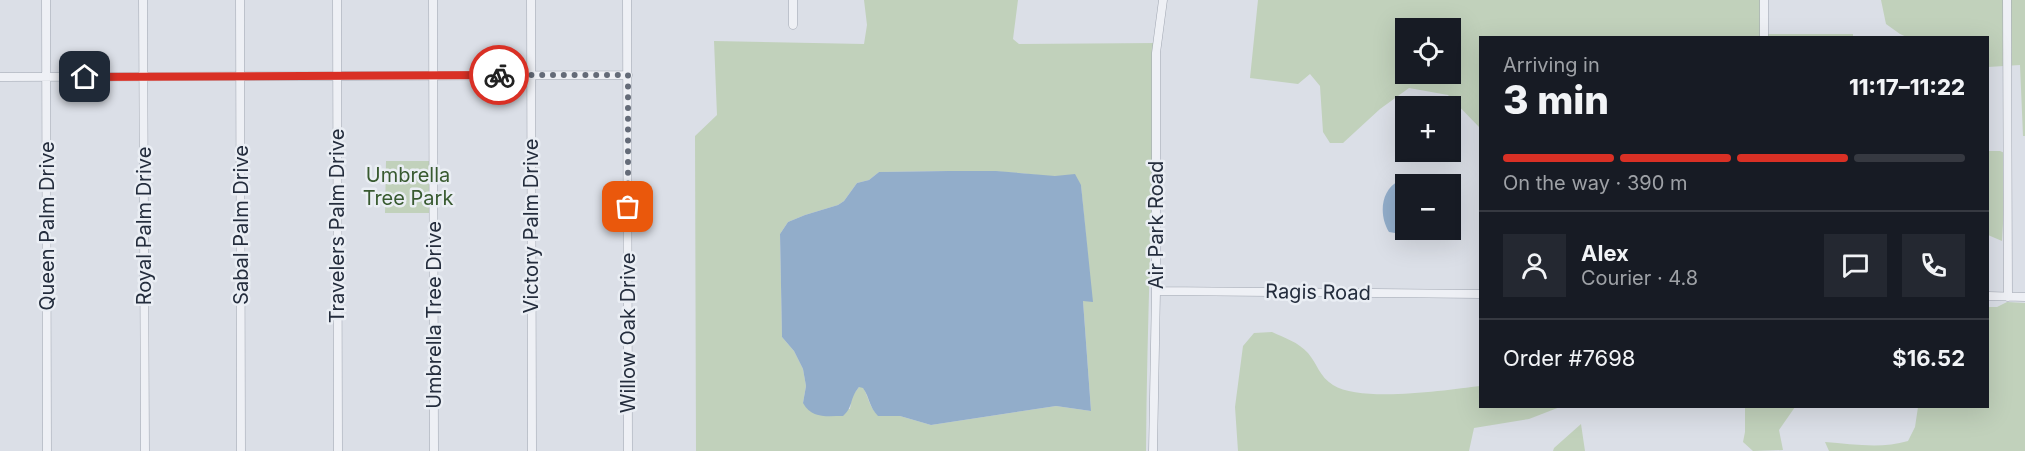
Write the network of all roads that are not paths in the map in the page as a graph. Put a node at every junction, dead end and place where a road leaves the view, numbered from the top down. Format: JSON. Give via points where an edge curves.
{"nodes":[{"id":1,"x":46,"y":0,"type":"edge"},
{"id":2,"x":143,"y":0,"type":"edge"},
{"id":3,"x":240,"y":0,"type":"edge"},
{"id":4,"x":337,"y":0,"type":"edge"},
{"id":5,"x":433,"y":0,"type":"edge"},
{"id":6,"x":531,"y":0,"type":"edge"},
{"id":7,"x":627,"y":0,"type":"edge"},
{"id":8,"x":793,"y":0,"type":"edge"},
{"id":9,"x":1163,"y":0,"type":"edge"},
{"id":10,"x":1764,"y":0,"type":"edge"},
{"id":11,"x":2007,"y":0,"type":"edge"},
{"id":12,"x":793,"y":26,"type":"dead end"},
{"id":13,"x":1764,"y":36,"type":"edge"},
{"id":14,"x":531,"y":75,"type":"junction"},
{"id":15,"x":628,"y":75,"type":"junction"},
{"id":16,"x":337,"y":76,"type":"junction"},
{"id":17,"x":434,"y":76,"type":"junction"},
{"id":18,"x":0,"y":77,"type":"edge"},
{"id":19,"x":46,"y":77,"type":"junction"},
{"id":20,"x":144,"y":77,"type":"junction"},
{"id":21,"x":240,"y":77,"type":"junction"},
{"id":22,"x":1156,"y":291,"type":"junction"},
{"id":23,"x":1479,"y":294,"type":"edge"},
{"id":24,"x":1989,"y":296,"type":"edge"},
{"id":25,"x":2008,"y":297,"type":"junction"},
{"id":26,"x":2025,"y":297,"type":"edge"},
{"id":27,"x":47,"y":451,"type":"edge"},
{"id":28,"x":145,"y":451,"type":"edge"},
{"id":29,"x":241,"y":451,"type":"edge"},
{"id":30,"x":338,"y":451,"type":"edge"},
{"id":31,"x":434,"y":451,"type":"edge"},
{"id":32,"x":532,"y":451,"type":"edge"},
{"id":33,"x":628,"y":451,"type":"edge"},
{"id":34,"x":1153,"y":451,"type":"edge"}],
"edges":[{"from":1,"to":19,"type":"street","name":"Queen Palm Drive"},
{"from":2,"to":20,"type":"street","name":"Royal Palm Drive"},
{"from":3,"to":21,"type":"street","name":"Sabal Palm Drive"},
{"from":4,"to":16,"type":"street","name":"Travelers Palm Drive"},
{"from":5,"to":17,"type":"street","name":"Umbrella Tree Drive"},
{"from":6,"to":14,"type":"street","name":"Victory Palm Drive"},
{"from":7,"to":15,"type":"street","name":"Willow Oak Drive"},
{"from":8,"to":12,"type":"street"},
{"from":9,"to":22,"type":"street","name":"Air Park Road","via":[[1156,53]]},
{"from":10,"to":13,"type":"street"},
{"from":11,"to":25,"type":"street"},
{"from":14,"to":15,"type":"street"},
{"from":14,"to":17,"type":"street"},
{"from":14,"to":32,"type":"street","name":"Victory Palm Drive"},
{"from":15,"to":33,"type":"street","name":"Willow Oak Drive"},
{"from":16,"to":17,"type":"street"},
{"from":16,"to":21,"type":"street"},
{"from":16,"to":30,"type":"street","name":"Travelers Palm Drive"},
{"from":17,"to":31,"type":"street","name":"Umbrella Tree Drive"},
{"from":18,"to":19,"type":"street"},
{"from":19,"to":20,"type":"street"},
{"from":19,"to":27,"type":"street","name":"Queen Palm Drive"},
{"from":20,"to":21,"type":"street"},
{"from":20,"to":28,"type":"street","name":"Royal Palm Drive"},
{"from":21,"to":29,"type":"street","name":"Sabal Palm Drive"},
{"from":22,"to":23,"type":"street","name":"Ragis Road"},
{"from":22,"to":34,"type":"street","name":"Air Park Road"},
{"from":24,"to":25,"type":"street"},
{"from":25,"to":26,"type":"street"}]}
